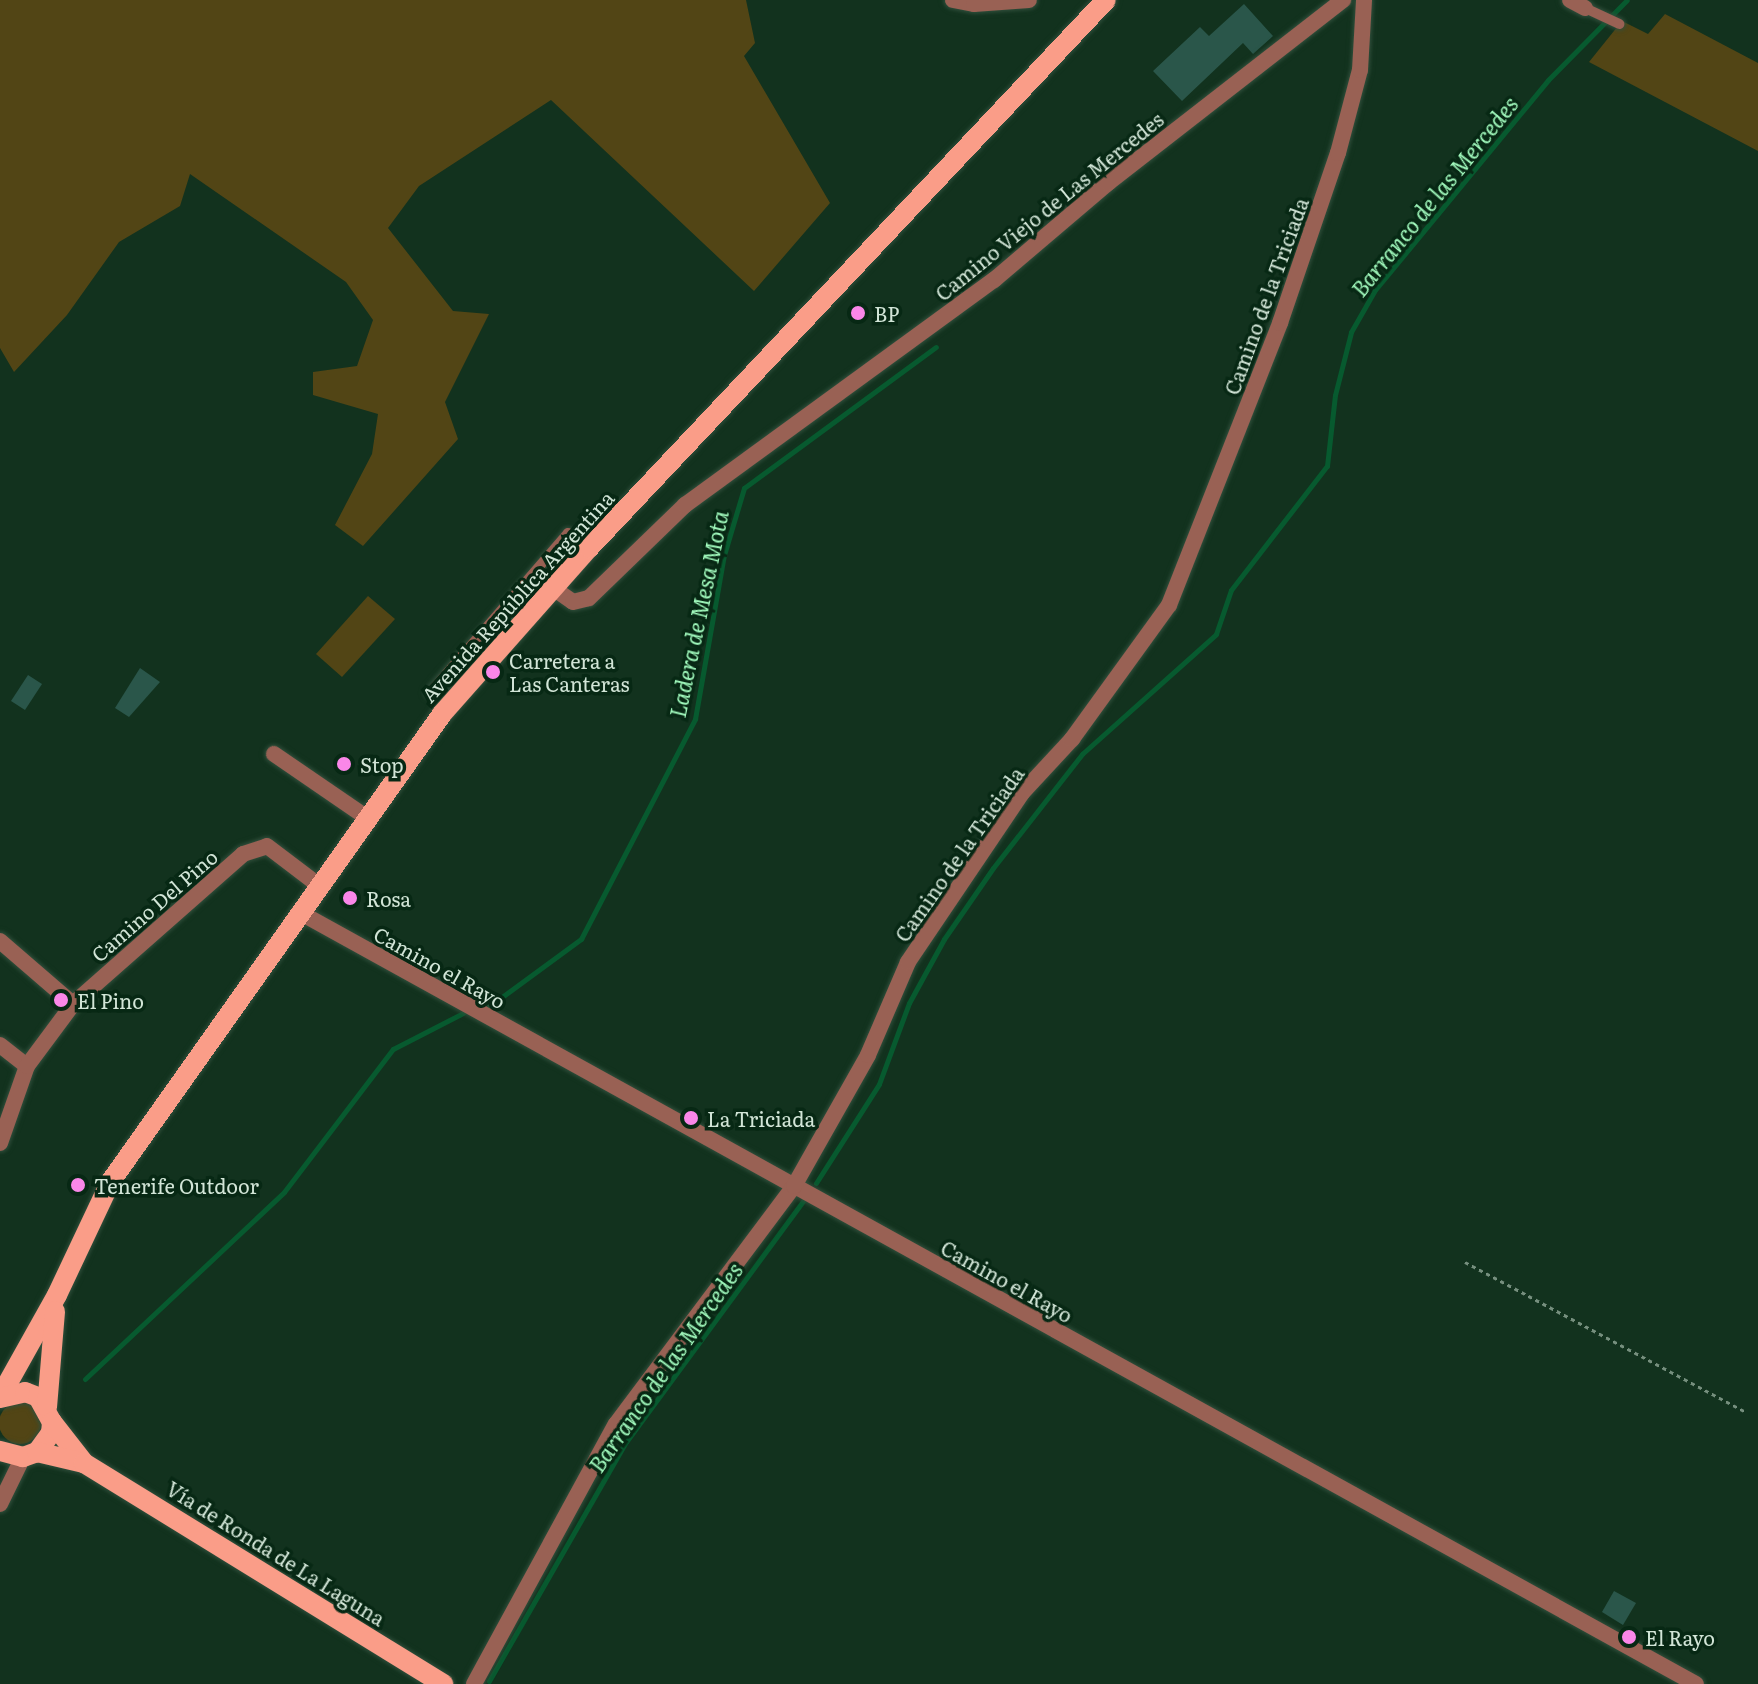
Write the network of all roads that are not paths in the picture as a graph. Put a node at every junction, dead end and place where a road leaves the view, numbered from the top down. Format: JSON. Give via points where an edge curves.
{"nodes":[{"id":1,"x":953,"y":0,"type":"edge"},
{"id":2,"x":1029,"y":0,"type":"edge"},
{"id":3,"x":1106,"y":0,"type":"edge"},
{"id":4,"x":1343,"y":0,"type":"edge"},
{"id":5,"x":1364,"y":0,"type":"edge"},
{"id":6,"x":1578,"y":4,"type":"edge"},
{"id":7,"x":1619,"y":24,"type":"dead end"},
{"id":8,"x":589,"y":548,"type":"junction"},
{"id":9,"x":553,"y":588,"type":"junction"},
{"id":10,"x":430,"y":693,"type":"dead end"},
{"id":11,"x":274,"y":754,"type":"dead end"},
{"id":12,"x":366,"y":817,"type":"junction"},
{"id":13,"x":317,"y":884,"type":"junction"},
{"id":14,"x":299,"y":912,"type":"junction"},
{"id":15,"x":0,"y":941,"type":"edge"},
{"id":16,"x":73,"y":1004,"type":"junction"},
{"id":17,"x":0,"y":1045,"type":"edge"},
{"id":18,"x":27,"y":1066,"type":"junction"},
{"id":19,"x":0,"y":1143,"type":"edge"},
{"id":20,"x":794,"y":1186,"type":"junction"},
{"id":21,"x":57,"y":1295,"type":"junction"},
{"id":22,"x":0,"y":1398,"type":"edge"},
{"id":23,"x":50,"y":1414,"type":"junction"},
{"id":24,"x":0,"y":1451,"type":"edge"},
{"id":25,"x":30,"y":1455,"type":"junction"},
{"id":26,"x":84,"y":1463,"type":"junction"},
{"id":27,"x":0,"y":1504,"type":"edge"},
{"id":28,"x":443,"y":1684,"type":"edge"},
{"id":29,"x":474,"y":1684,"type":"edge"},
{"id":30,"x":1696,"y":1684,"type":"edge"}],
"edges":[{"from":1,"to":2,"type":"street"},
{"from":3,"to":8,"type":"main road","name":"Avenida República Argentina"},
{"from":4,"to":9,"type":"street","name":"Camino Viejo de Las Mercedes","via":[[1108,183],[994,280],[685,505],[589,598],[573,602]]},
{"from":5,"to":20,"type":"street","name":"Camino de la Triciada","via":[[1360,70],[1338,153],[1280,323],[1169,605],[1072,739],[1022,793],[908,962],[868,1055]]},
{"from":6,"to":7,"type":"lane"},
{"from":8,"to":9,"type":"main road","name":"Avenida República Argentina"},
{"from":8,"to":10,"type":"lane","via":[[568,533]]},
{"from":9,"to":12,"type":"main road","name":"Avenida República Argentina","via":[[442,714]]},
{"from":11,"to":12,"type":"street"},
{"from":12,"to":13,"type":"main road","name":"Avenida República Argentina"},
{"from":13,"to":14,"type":"main road","name":"Avenida República Argentina"},
{"from":13,"to":16,"type":"street","name":"Camino Del Pino","via":[[277,852],[256,848]]},
{"from":14,"to":20,"type":"street","name":"Camino el Rayo"},
{"from":14,"to":21,"type":"main road","name":"Avenida República Argentina","via":[[111,1181]]},
{"from":15,"to":16,"type":"street"},
{"from":16,"to":18,"type":"street","name":"Camino Del Pino"},
{"from":17,"to":18,"type":"street"},
{"from":18,"to":19,"type":"street","name":"Camino Del Pino"},
{"from":20,"to":29,"type":"street","name":"Camino de la Triciada","via":[[616,1424]]},
{"from":20,"to":30,"type":"street","name":"Camino el Rayo"},
{"from":21,"to":22,"type":"main road","name":"Avenida República Argentina"},
{"from":21,"to":23,"type":"main road","name":"Avenida República Argentina"},
{"from":22,"to":23,"type":"main road","via":[[25,1392]]},
{"from":23,"to":25,"type":"main road","via":[[51,1433]]},
{"from":23,"to":26,"type":"main road","name":"Vía de Ronda de La Laguna"},
{"from":24,"to":25,"type":"main road","name":"Vía de Ronda de La Laguna"},
{"from":25,"to":26,"type":"main road","name":"Vía de Ronda de La Laguna"},
{"from":25,"to":27,"type":"street"},
{"from":26,"to":28,"type":"main road","name":"Vía de Ronda de La Laguna"}]}
